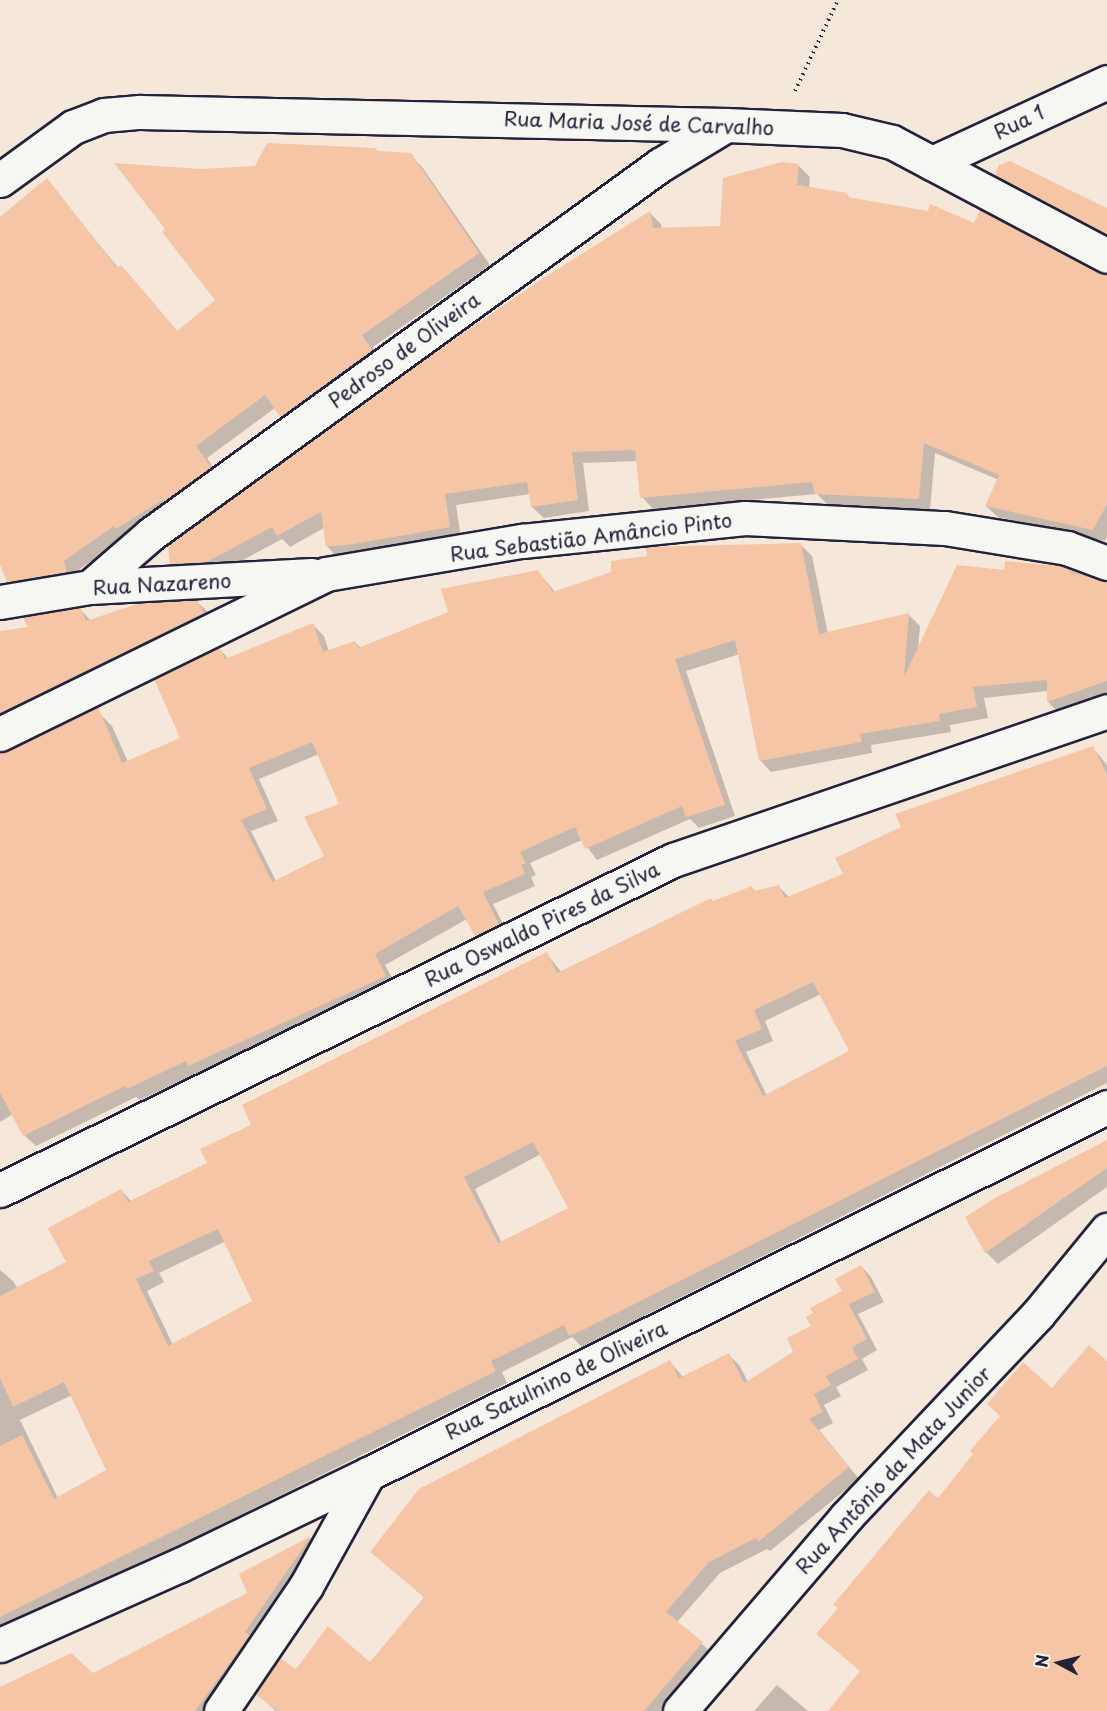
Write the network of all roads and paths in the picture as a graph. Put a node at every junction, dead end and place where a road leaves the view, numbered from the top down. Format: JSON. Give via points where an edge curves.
{"nodes":[{"id":1,"x":838,"y":0,"type":"edge"},
{"id":2,"x":1107,"y":82,"type":"edge"},
{"id":3,"x":726,"y":124,"type":"junction"},
{"id":4,"x":778,"y":127,"type":"junction"},
{"id":5,"x":932,"y":163,"type":"junction"},
{"id":6,"x":0,"y":180,"type":"edge"},
{"id":7,"x":1107,"y":256,"type":"edge"},
{"id":8,"x":1107,"y":563,"type":"edge"},
{"id":9,"x":326,"y":574,"type":"junction"},
{"id":10,"x":90,"y":587,"type":"junction"},
{"id":11,"x":0,"y":603,"type":"edge"},
{"id":12,"x":1107,"y":711,"type":"edge"},
{"id":13,"x":0,"y":734,"type":"edge"},
{"id":14,"x":1107,"y":1107,"type":"edge"},
{"id":15,"x":0,"y":1190,"type":"edge"},
{"id":16,"x":1107,"y":1230,"type":"edge"},
{"id":17,"x":368,"y":1474,"type":"junction"},
{"id":18,"x":0,"y":1645,"type":"edge"},
{"id":19,"x":221,"y":1711,"type":"edge"},
{"id":20,"x":680,"y":1711,"type":"edge"}],
"edges":[{"from":1,"to":4,"type":"path"},
{"from":2,"to":5,"type":"street","name":"Rua 1"},
{"from":3,"to":4,"type":"street","name":"Rua Maria José de Carvalho"},
{"from":3,"to":6,"type":"street","name":"Rua Maria José de Carvalho","via":[[140,112],[104,115],[73,127]]},
{"from":3,"to":10,"type":"street","name":"Pedroso de Oliveira","via":[[660,165],[151,534]]},
{"from":4,"to":5,"type":"street","name":"Rua Maria José de Carvalho","via":[[842,130],[892,142]]},
{"from":5,"to":7,"type":"street","name":"Rua Maria José de Carvalho"},
{"from":8,"to":9,"type":"street","name":"Rua Sebastião Amâncio Pinto","via":[[1067,548],[945,528],[745,518],[522,541]]},
{"from":9,"to":10,"type":"street","name":"Rua Nazareno"},
{"from":9,"to":13,"type":"street","name":"Rua Sebastião Amâncio Pinto"},
{"from":10,"to":11,"type":"street","name":"Rua Nazareno"},
{"from":12,"to":15,"type":"street","name":"Rua Oswaldo Pires da Silva","via":[[673,860]]},
{"from":14,"to":17,"type":"street","name":"Rua Satulnino de Oliveira"},
{"from":16,"to":20,"type":"street","name":"Rua Antônio da Mata Junior","via":[[1038,1314],[846,1517]]},
{"from":17,"to":18,"type":"street","name":"Rua Satulnino de Oliveira"},
{"from":17,"to":19,"type":"street","via":[[306,1586]]}]}
